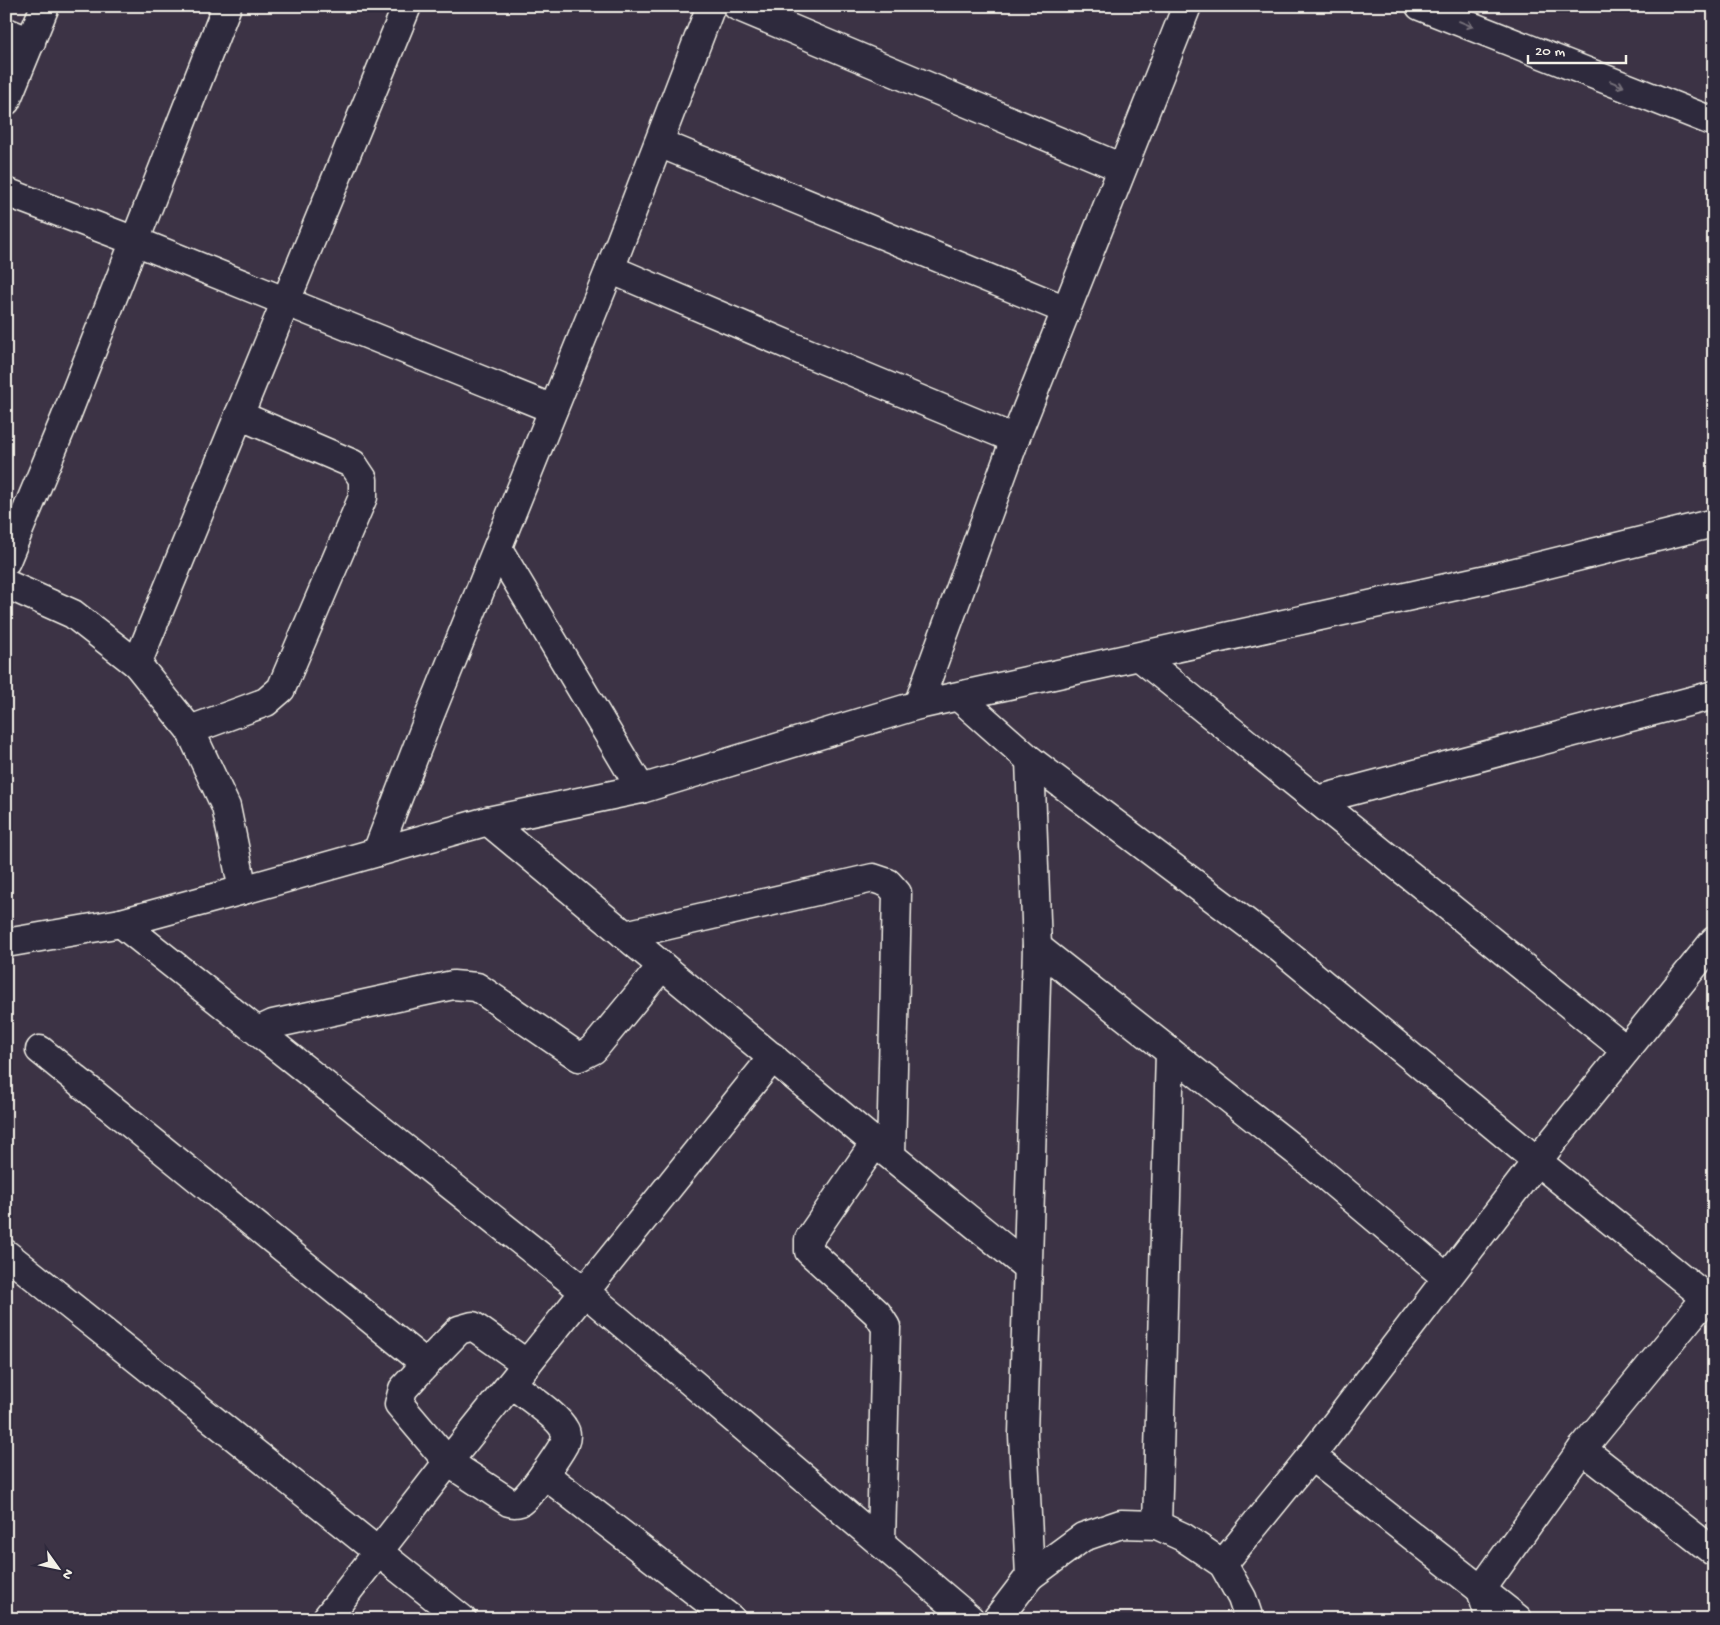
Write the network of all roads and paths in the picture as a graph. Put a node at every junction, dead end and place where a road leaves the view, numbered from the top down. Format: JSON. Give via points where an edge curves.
{"nodes":[{"id":1,"x":45,"y":6,"type":"edge"},
{"id":2,"x":227,"y":6,"type":"edge"},
{"id":3,"x":407,"y":6,"type":"edge"},
{"id":4,"x":710,"y":6,"type":"edge"},
{"id":5,"x":737,"y":6,"type":"edge"},
{"id":6,"x":1187,"y":6,"type":"edge"},
{"id":7,"x":1420,"y":6,"type":"edge"},
{"id":8,"x":19,"y":37,"type":"edge"},
{"id":9,"x":6,"y":101,"type":"edge"},
{"id":10,"x":1714,"y":122,"type":"edge"},
{"id":11,"x":659,"y":143,"type":"junction"},
{"id":12,"x":1122,"y":168,"type":"junction"},
{"id":13,"x":6,"y":192,"type":"edge"},
{"id":14,"x":136,"y":241,"type":"junction"},
{"id":15,"x":610,"y":269,"type":"junction"},
{"id":16,"x":286,"y":301,"type":"junction"},
{"id":17,"x":1066,"y":310,"type":"junction"},
{"id":18,"x":553,"y":409,"type":"junction"},
{"id":19,"x":239,"y":415,"type":"junction"},
{"id":20,"x":1015,"y":439,"type":"junction"},
{"id":21,"x":1714,"y":523,"type":"edge"},
{"id":22,"x":498,"y":549,"type":"junction"},
{"id":23,"x":6,"y":561,"type":"edge"},
{"id":24,"x":6,"y":584,"type":"edge"},
{"id":25,"x":1140,"y":657,"type":"junction"},
{"id":26,"x":137,"y":664,"type":"junction"},
{"id":27,"x":1714,"y":695,"type":"edge"},
{"id":28,"x":960,"y":697,"type":"junction"},
{"id":29,"x":918,"y":705,"type":"junction"},
{"id":30,"x":190,"y":730,"type":"junction"},
{"id":31,"x":1030,"y":760,"type":"junction"},
{"id":32,"x":641,"y":789,"type":"junction"},
{"id":33,"x":1317,"y":800,"type":"junction"},
{"id":34,"x":488,"y":821,"type":"junction"},
{"id":35,"x":377,"y":852,"type":"junction"},
{"id":36,"x":243,"y":890,"type":"junction"},
{"id":37,"x":121,"y":922,"type":"junction"},
{"id":38,"x":624,"y":935,"type":"junction"},
{"id":39,"x":1714,"y":941,"type":"edge"},
{"id":40,"x":6,"y":943,"type":"edge"},
{"id":41,"x":1037,"y":947,"type":"junction"},
{"id":42,"x":662,"y":966,"type":"junction"},
{"id":43,"x":258,"y":1031,"type":"junction"},
{"id":44,"x":40,"y":1050,"type":"dead end"},
{"id":45,"x":1626,"y":1050,"type":"junction"},
{"id":46,"x":1170,"y":1052,"type":"junction"},
{"id":47,"x":773,"y":1057,"type":"junction"},
{"id":48,"x":883,"y":1149,"type":"junction"},
{"id":49,"x":1537,"y":1162,"type":"junction"},
{"id":50,"x":6,"y":1254,"type":"edge"},
{"id":51,"x":1026,"y":1266,"type":"junction"},
{"id":52,"x":1447,"y":1278,"type":"junction"},
{"id":53,"x":584,"y":1291,"type":"junction"},
{"id":54,"x":1710,"y":1301,"type":"edge"},
{"id":55,"x":426,"y":1364,"type":"junction"},
{"id":56,"x":520,"y":1374,"type":"junction"},
{"id":57,"x":1582,"y":1448,"type":"junction"},
{"id":58,"x":1310,"y":1456,"type":"junction"},
{"id":59,"x":448,"y":1462,"type":"junction"},
{"id":60,"x":544,"y":1474,"type":"junction"},
{"id":61,"x":1157,"y":1525,"type":"junction"},
{"id":62,"x":881,"y":1542,"type":"junction"},
{"id":63,"x":1714,"y":1552,"type":"edge"},
{"id":64,"x":378,"y":1553,"type":"junction"},
{"id":65,"x":1224,"y":1564,"type":"junction"},
{"id":66,"x":1030,"y":1576,"type":"junction"},
{"id":67,"x":1481,"y":1590,"type":"junction"},
{"id":68,"x":326,"y":1619,"type":"edge"},
{"id":69,"x":462,"y":1619,"type":"edge"},
{"id":70,"x":731,"y":1619,"type":"edge"},
{"id":71,"x":970,"y":1619,"type":"edge"},
{"id":72,"x":997,"y":1619,"type":"edge"},
{"id":73,"x":1248,"y":1619,"type":"edge"},
{"id":74,"x":1490,"y":1619,"type":"edge"},
{"id":75,"x":1518,"y":1619,"type":"edge"}],
"edges":[{"from":1,"to":8,"type":"street"},
{"from":2,"to":14,"type":"street"},
{"from":3,"to":16,"type":"street"},
{"from":4,"to":11,"type":"street"},
{"from":5,"to":12,"type":"street"},
{"from":6,"to":12,"type":"street"},
{"from":7,"to":10,"type":"street","one_way":true},
{"from":8,"to":9,"type":"street"},
{"from":11,"to":15,"type":"street"},
{"from":11,"to":17,"type":"street"},
{"from":12,"to":17,"type":"street"},
{"from":13,"to":14,"type":"street"},
{"from":14,"to":16,"type":"street"},
{"from":14,"to":23,"type":"street"},
{"from":15,"to":18,"type":"street"},
{"from":15,"to":20,"type":"street"},
{"from":16,"to":18,"type":"street"},
{"from":16,"to":19,"type":"street"},
{"from":17,"to":20,"type":"street"},
{"from":18,"to":22,"type":"street"},
{"from":19,"to":26,"type":"street"},
{"from":19,"to":30,"type":"street","via":[[353,464],[363,479],[363,497],[281,690],[266,702]]},
{"from":20,"to":29,"type":"street"},
{"from":21,"to":25,"type":"street","via":[[1487,579]]},
{"from":22,"to":32,"type":"street"},
{"from":22,"to":35,"type":"street"},
{"from":24,"to":26,"type":"street","via":[[73,614]]},
{"from":25,"to":28,"type":"street"},
{"from":25,"to":33,"type":"street"},
{"from":26,"to":30,"type":"street"},
{"from":27,"to":33,"type":"street"},
{"from":28,"to":29,"type":"street"},
{"from":28,"to":31,"type":"street"},
{"from":29,"to":32,"type":"street"},
{"from":30,"to":36,"type":"street","via":[[226,808]]},
{"from":31,"to":41,"type":"street"},
{"from":31,"to":49,"type":"street","via":[[1276,945]]},
{"from":32,"to":34,"type":"street"},
{"from":33,"to":45,"type":"street"},
{"from":34,"to":35,"type":"street"},
{"from":34,"to":38,"type":"street"},
{"from":35,"to":36,"type":"street"},
{"from":36,"to":37,"type":"street"},
{"from":37,"to":40,"type":"street"},
{"from":37,"to":43,"type":"street"},
{"from":38,"to":42,"type":"street"},
{"from":38,"to":48,"type":"street","via":[[872,878],[888,882],[897,893]]},
{"from":39,"to":45,"type":"street"},
{"from":41,"to":46,"type":"street"},
{"from":41,"to":51,"type":"street"},
{"from":42,"to":43,"type":"street","via":[[593,1050],[579,1057],[478,987],[454,985],[273,1024]]},
{"from":42,"to":47,"type":"street"},
{"from":43,"to":53,"type":"street"},
{"from":44,"to":55,"type":"street"},
{"from":45,"to":49,"type":"street"},
{"from":46,"to":52,"type":"street"},
{"from":46,"to":61,"type":"street"},
{"from":47,"to":48,"type":"street"},
{"from":47,"to":53,"type":"street"},
{"from":48,"to":51,"type":"street"},
{"from":48,"to":62,"type":"street","via":[[809,1238],[809,1251],[877,1313],[886,1327]]},
{"from":49,"to":52,"type":"street"},
{"from":49,"to":54,"type":"street"},
{"from":50,"to":64,"type":"street"},
{"from":51,"to":66,"type":"street","via":[[1022,1435]]},
{"from":52,"to":58,"type":"street"},
{"from":53,"to":56,"type":"street"},
{"from":53,"to":62,"type":"street"},
{"from":54,"to":57,"type":"street"},
{"from":55,"to":56,"type":"street","via":[[459,1330],[473,1326]]},
{"from":55,"to":59,"type":"street","via":[[403,1389],[399,1404]]},
{"from":56,"to":59,"type":"street"},
{"from":56,"to":60,"type":"street","via":[[566,1434],[564,1444]]},
{"from":57,"to":63,"type":"street"},
{"from":57,"to":67,"type":"street"},
{"from":58,"to":65,"type":"street"},
{"from":58,"to":67,"type":"street"},
{"from":59,"to":60,"type":"street","via":[[514,1503],[520,1502]]},
{"from":59,"to":64,"type":"street"},
{"from":60,"to":70,"type":"street"},
{"from":61,"to":65,"type":"street","via":[[1183,1537]]},
{"from":61,"to":66,"type":"street","via":[[1121,1524],[1083,1537]]},
{"from":62,"to":71,"type":"street"},
{"from":64,"to":68,"type":"street"},
{"from":64,"to":69,"type":"street"},
{"from":65,"to":73,"type":"street","via":[[1242,1598]]},
{"from":66,"to":72,"type":"street"},
{"from":67,"to":74,"type":"street"},
{"from":67,"to":75,"type":"street"}]}
